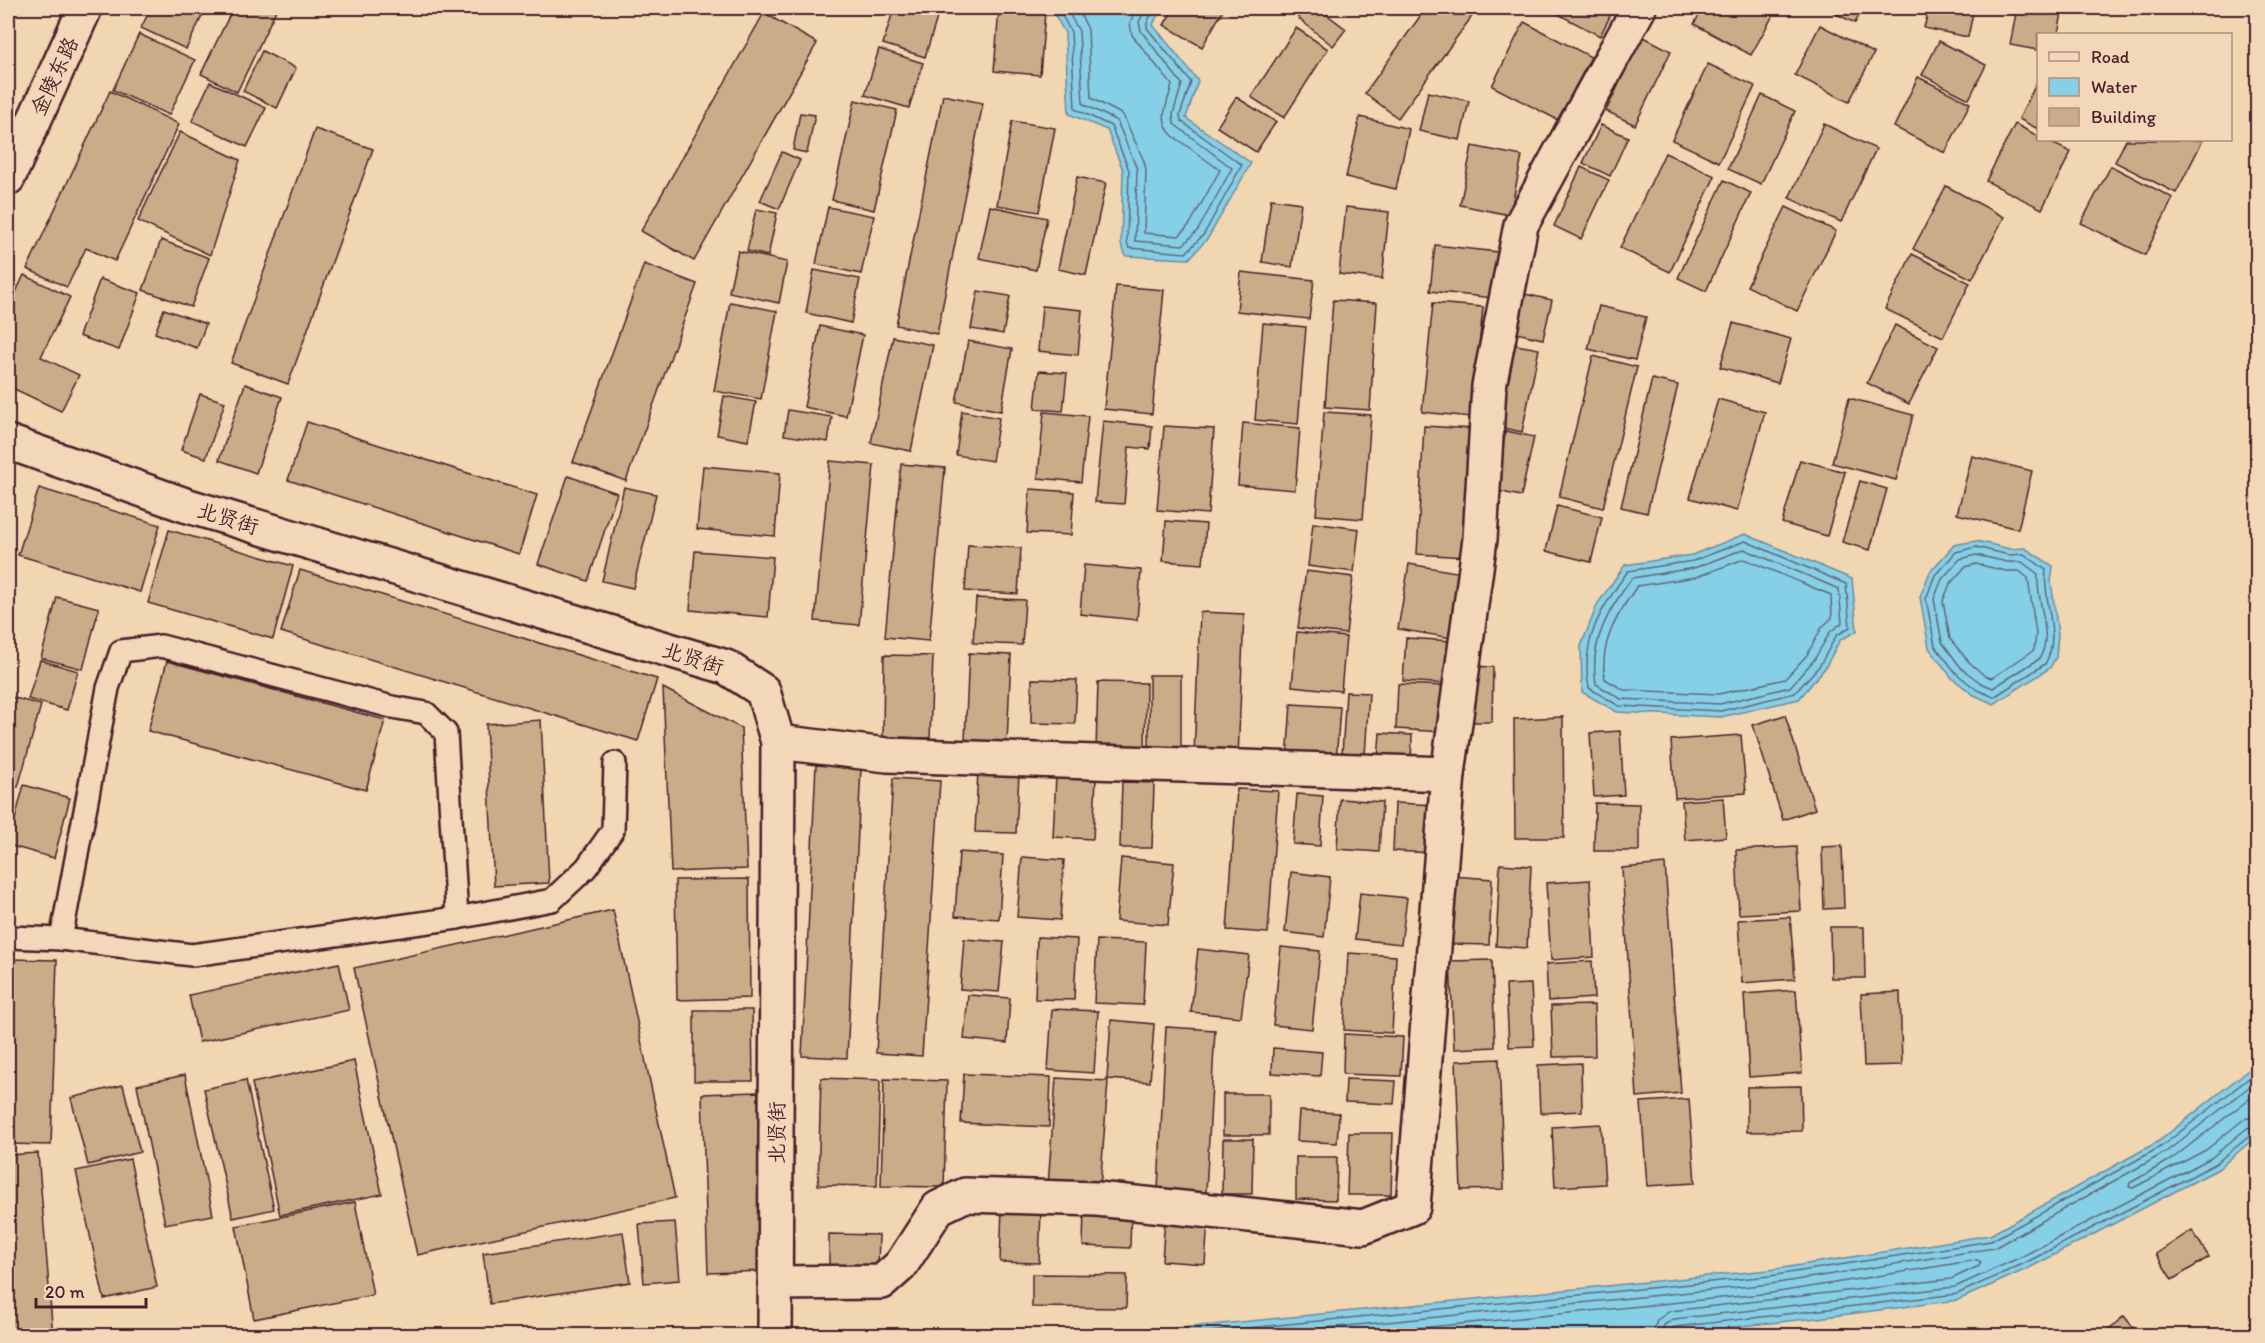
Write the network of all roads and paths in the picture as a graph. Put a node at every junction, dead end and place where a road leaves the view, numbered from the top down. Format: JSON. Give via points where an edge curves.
{"nodes":[{"id":1,"x":85,"y":8,"type":"edge"},
{"id":2,"x":1639,"y":8,"type":"edge"},
{"id":3,"x":8,"y":177,"type":"edge"},
{"id":4,"x":8,"y":442,"type":"edge"},
{"id":5,"x":778,"y":742,"type":"junction"},
{"id":6,"x":615,"y":763,"type":"dead end"},
{"id":7,"x":1448,"y":774,"type":"junction"},
{"id":8,"x":457,"y":918,"type":"junction"},
{"id":9,"x":8,"y":937,"type":"edge"},
{"id":10,"x":61,"y":939,"type":"junction"},
{"id":11,"x":775,"y":1283,"type":"junction"},
{"id":12,"x":775,"y":1333,"type":"edge"}],
"edges":[{"from":1,"to":3,"type":"street","name":"金陵东路"},
{"from":2,"to":7,"type":"street","via":[[1521,225],[1489,386],[1480,539]]},
{"from":4,"to":5,"type":"street","name":"北贤街","via":[[185,505],[726,667],[763,690]]},
{"from":5,"to":7,"type":"street","via":[[887,755]]},
{"from":5,"to":11,"type":"street","name":"北贤街"},
{"from":6,"to":8,"type":"lane","via":[[613,830],[586,868],[552,900]]},
{"from":7,"to":11,"type":"street","via":[[1413,1207],[1362,1227],[1097,1199],[965,1195],[938,1208],[901,1265],[882,1282]]},
{"from":8,"to":10,"type":"lane","via":[[192,955]]},
{"from":8,"to":10,"type":"lane","via":[[446,733],[426,713],[161,646],[121,651],[108,688]]},
{"from":9,"to":10,"type":"lane"},
{"from":11,"to":12,"type":"street","name":"北贤街"}]}
